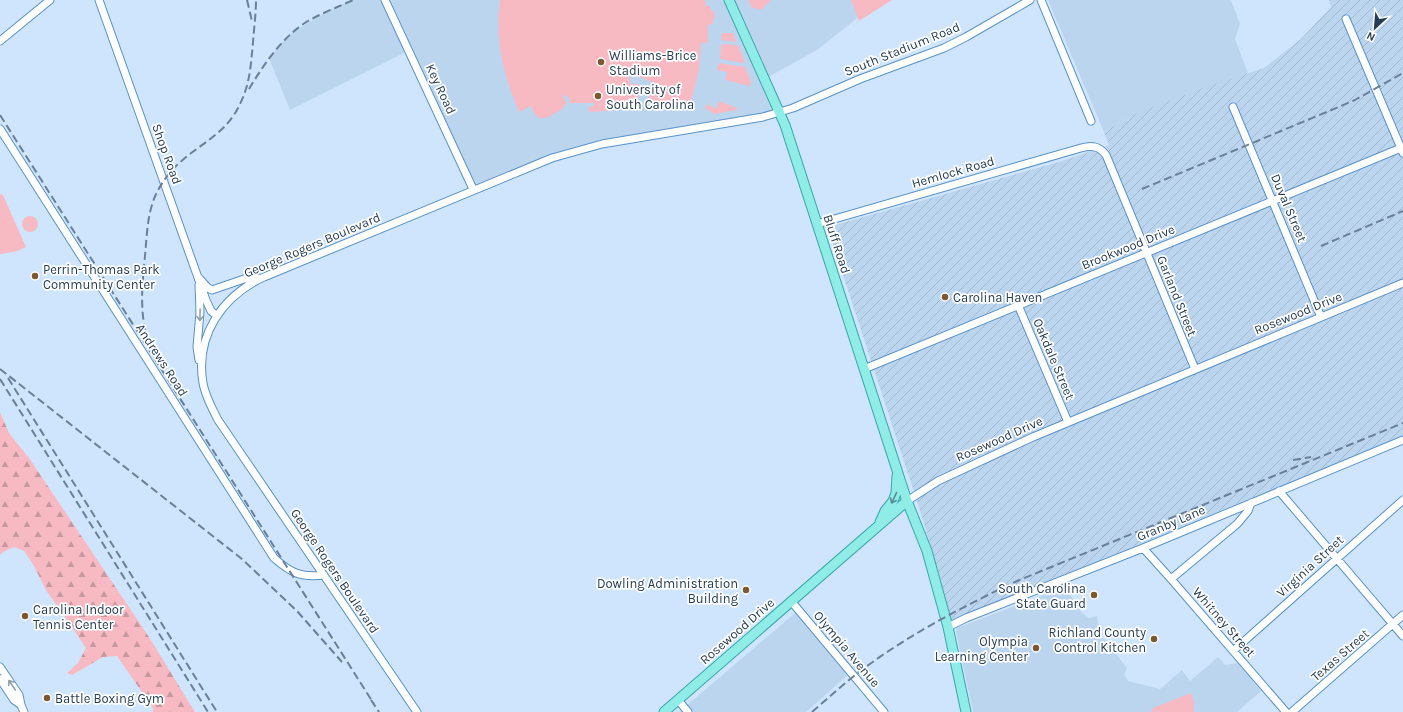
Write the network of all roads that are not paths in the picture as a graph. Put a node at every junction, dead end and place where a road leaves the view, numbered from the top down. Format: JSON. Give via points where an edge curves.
{"nodes":[{"id":1,"x":50,"y":0,"type":"edge"},
{"id":2,"x":99,"y":0,"type":"edge"},
{"id":3,"x":385,"y":0,"type":"edge"},
{"id":4,"x":729,"y":0,"type":"edge"},
{"id":5,"x":1030,"y":0,"type":"edge"},
{"id":6,"x":1041,"y":0,"type":"edge"},
{"id":7,"x":1346,"y":19,"type":"dead end"},
{"id":8,"x":0,"y":41,"type":"edge"},
{"id":9,"x":1233,"y":108,"type":"dead end"},
{"id":10,"x":779,"y":112,"type":"junction"},
{"id":11,"x":1091,"y":120,"type":"dead end"},
{"id":12,"x":0,"y":129,"type":"edge"},
{"id":13,"x":1096,"y":147,"type":"joint"},
{"id":14,"x":1402,"y":150,"type":"edge"},
{"id":15,"x":473,"y":189,"type":"junction"},
{"id":16,"x":1272,"y":201,"type":"junction"},
{"id":17,"x":817,"y":224,"type":"junction"},
{"id":18,"x":1147,"y":252,"type":"junction"},
{"id":19,"x":198,"y":276,"type":"junction"},
{"id":20,"x":262,"y":278,"type":"junction"},
{"id":21,"x":1403,"y":284,"type":"edge"},
{"id":22,"x":1018,"y":305,"type":"junction"},
{"id":23,"x":216,"y":315,"type":"junction"},
{"id":24,"x":1321,"y":318,"type":"junction"},
{"id":25,"x":864,"y":369,"type":"junction"},
{"id":26,"x":1195,"y":369,"type":"junction"},
{"id":27,"x":202,"y":376,"type":"junction"},
{"id":28,"x":1068,"y":422,"type":"junction"},
{"id":29,"x":1403,"y":440,"type":"edge"},
{"id":30,"x":897,"y":466,"type":"junction"},
{"id":31,"x":1279,"y":491,"type":"junction"},
{"id":32,"x":1403,"y":500,"type":"edge"},
{"id":33,"x":907,"y":501,"type":"junction"},
{"id":34,"x":1251,"y":503,"type":"junction"},
{"id":35,"x":878,"y":526,"type":"junction"},
{"id":36,"x":1143,"y":548,"type":"junction"},
{"id":37,"x":1336,"y":559,"type":"junction"},
{"id":38,"x":324,"y":575,"type":"junction"},
{"id":39,"x":1171,"y":579,"type":"junction"},
{"id":40,"x":791,"y":601,"type":"junction"},
{"id":41,"x":1403,"y":615,"type":"edge"},
{"id":42,"x":1393,"y":624,"type":"junction"},
{"id":43,"x":948,"y":627,"type":"junction"},
{"id":44,"x":1403,"y":636,"type":"edge"},
{"id":45,"x":1233,"y":651,"type":"junction"},
{"id":46,"x":0,"y":667,"type":"edge"},
{"id":47,"x":0,"y":679,"type":"edge"},
{"id":48,"x":678,"y":700,"type":"junction"},
{"id":49,"x":21,"y":705,"type":"junction"},
{"id":50,"x":24,"y":712,"type":"edge"},
{"id":51,"x":417,"y":712,"type":"edge"},
{"id":52,"x":664,"y":712,"type":"edge"},
{"id":53,"x":688,"y":712,"type":"edge"},
{"id":54,"x":884,"y":712,"type":"edge"},
{"id":55,"x":966,"y":712,"type":"edge"},
{"id":56,"x":1286,"y":712,"type":"edge"},
{"id":57,"x":1292,"y":712,"type":"edge"}],
"edges":[{"from":1,"to":8,"type":"street"},
{"from":2,"to":19,"type":"street","name":"Shop Road"},
{"from":3,"to":15,"type":"street","name":"Key Road"},
{"from":4,"to":10,"type":"main road","name":"Bluff Road"},
{"from":5,"to":10,"type":"street","name":"South Stadium Road","via":[[944,48]]},
{"from":6,"to":11,"type":"street"},
{"from":7,"to":14,"type":"street"},
{"from":9,"to":16,"type":"street","name":"Duval Street"},
{"from":10,"to":15,"type":"street","name":"George Rogers Boulevard","via":[[584,148]]},
{"from":10,"to":17,"type":"main road","name":"Bluff Road"},
{"from":12,"to":38,"type":"street","name":"Andrews Road","via":[[274,558],[288,570],[296,573],[309,577]]},
{"from":13,"to":17,"type":"street","name":"Hemlock Road","via":[[1088,146]]},
{"from":13,"to":18,"type":"street","name":"Garland Street","via":[[1106,155]]},
{"from":14,"to":16,"type":"street","name":"Brookwood Drive"},
{"from":15,"to":20,"type":"street","name":"George Rogers Boulevard"},
{"from":16,"to":18,"type":"street","name":"Brookwood Drive"},
{"from":16,"to":24,"type":"street","name":"Duval Street"},
{"from":17,"to":25,"type":"main road","name":"Bluff Road"},
{"from":18,"to":22,"type":"street","name":"Brookwood Drive"},
{"from":18,"to":26,"type":"street","name":"Garland Street"},
{"from":19,"to":20,"type":"street","via":[[212,290],[244,279]]},
{"from":19,"to":23,"type":"street","name":"Shop Road","via":[[211,311]]},
{"from":19,"to":27,"type":"street","one_way":true,"via":[[200,312],[197,346]]},
{"from":20,"to":23,"type":"street","name":"George Rogers Boulevard","via":[[243,288]]},
{"from":21,"to":24,"type":"street","name":"Rosewood Drive"},
{"from":22,"to":25,"type":"street","name":"Brookwood Drive"},
{"from":22,"to":28,"type":"street","name":"Oakdale Street"},
{"from":23,"to":27,"type":"street","name":"George Rogers Boulevard","via":[[202,355]]},
{"from":24,"to":26,"type":"street","name":"Rosewood Drive"},
{"from":25,"to":30,"type":"main road","name":"Bluff Road"},
{"from":26,"to":28,"type":"street","name":"Rosewood Drive"},
{"from":27,"to":38,"type":"street","name":"George Rogers Boulevard","via":[[207,396],[218,420]]},
{"from":28,"to":33,"type":"street","name":"Rosewood Drive","via":[[938,481]]},
{"from":29,"to":31,"type":"street","name":"Granby Lane"},
{"from":30,"to":33,"type":"main road","name":"Bluff Road"},
{"from":30,"to":35,"type":"main road","one_way":true,"via":[[896,493]]},
{"from":31,"to":34,"type":"street","name":"Granby Lane"},
{"from":31,"to":37,"type":"street"},
{"from":32,"to":37,"type":"street","name":"Virginia Street"},
{"from":33,"to":35,"type":"main road","name":"Rosewood Drive"},
{"from":33,"to":43,"type":"main road","name":"Bluff Road","via":[[927,551]]},
{"from":34,"to":36,"type":"street","name":"Granby Lane"},
{"from":34,"to":39,"type":"street","via":[[1248,512],[1237,524]]},
{"from":35,"to":40,"type":"main road","name":"Rosewood Drive"},
{"from":36,"to":39,"type":"street","name":"Whitney Street"},
{"from":36,"to":43,"type":"street","name":"Granby Lane"},
{"from":37,"to":42,"type":"street"},
{"from":37,"to":45,"type":"street","name":"Virginia Street"},
{"from":38,"to":51,"type":"street","name":"George Rogers Boulevard"},
{"from":39,"to":45,"type":"street","name":"Whitney Street"},
{"from":40,"to":48,"type":"main road","name":"Rosewood Drive"},
{"from":40,"to":54,"type":"street","name":"Olympia Avenue"},
{"from":41,"to":42,"type":"street","name":"Texas Street"},
{"from":42,"to":44,"type":"street"},
{"from":42,"to":57,"type":"street","name":"Texas Street"},
{"from":43,"to":55,"type":"main road","name":"Bluff Road"},
{"from":45,"to":56,"type":"street","name":"Whitney Street"},
{"from":49,"to":46,"type":"street","one_way":true,"via":[[19,695]]},
{"from":47,"to":49,"type":"street","via":[[14,700]]},
{"from":48,"to":52,"type":"main road","name":"Rosewood Drive"},
{"from":48,"to":53,"type":"street"},
{"from":49,"to":50,"type":"street"}]}
